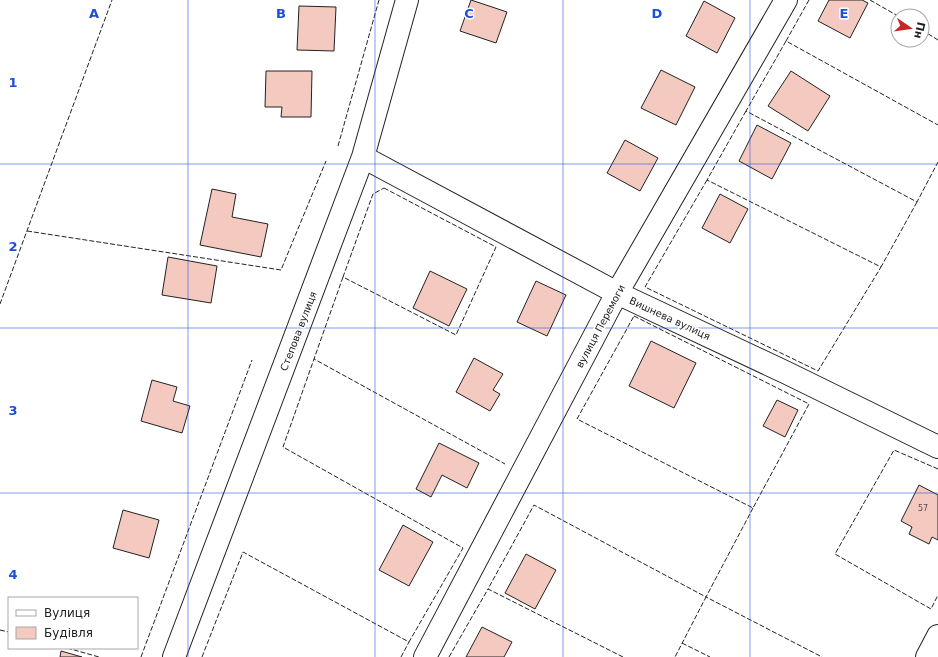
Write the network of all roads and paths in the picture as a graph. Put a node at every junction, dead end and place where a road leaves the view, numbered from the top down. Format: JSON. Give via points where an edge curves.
{"nodes":[{"id":1,"x":407,"y":0,"type":"edge"},
{"id":2,"x":786,"y":0,"type":"edge"},
{"id":3,"x":363,"y":157,"type":"junction"},
{"id":4,"x":617,"y":293,"type":"junction"},
{"id":5,"x":938,"y":448,"type":"edge"},
{"id":6,"x":938,"y":636,"type":"edge"},
{"id":7,"x":174,"y":657,"type":"edge"},
{"id":8,"x":425,"y":657,"type":"edge"},
{"id":9,"x":927,"y":657,"type":"edge"}],
"edges":[{"from":1,"to":3,"type":"street","name":"Степова вулиця"},
{"from":2,"to":4,"type":"street","name":"вулиця Перемоги"},
{"from":3,"to":4,"type":"street","name":"Вишнева вулиця"},
{"from":3,"to":7,"type":"street","name":"Степова вулиця"},
{"from":4,"to":5,"type":"street","name":"Вишнева вулиця"},
{"from":4,"to":8,"type":"street","name":"вулиця Перемоги"},
{"from":6,"to":9,"type":"street"}]}
